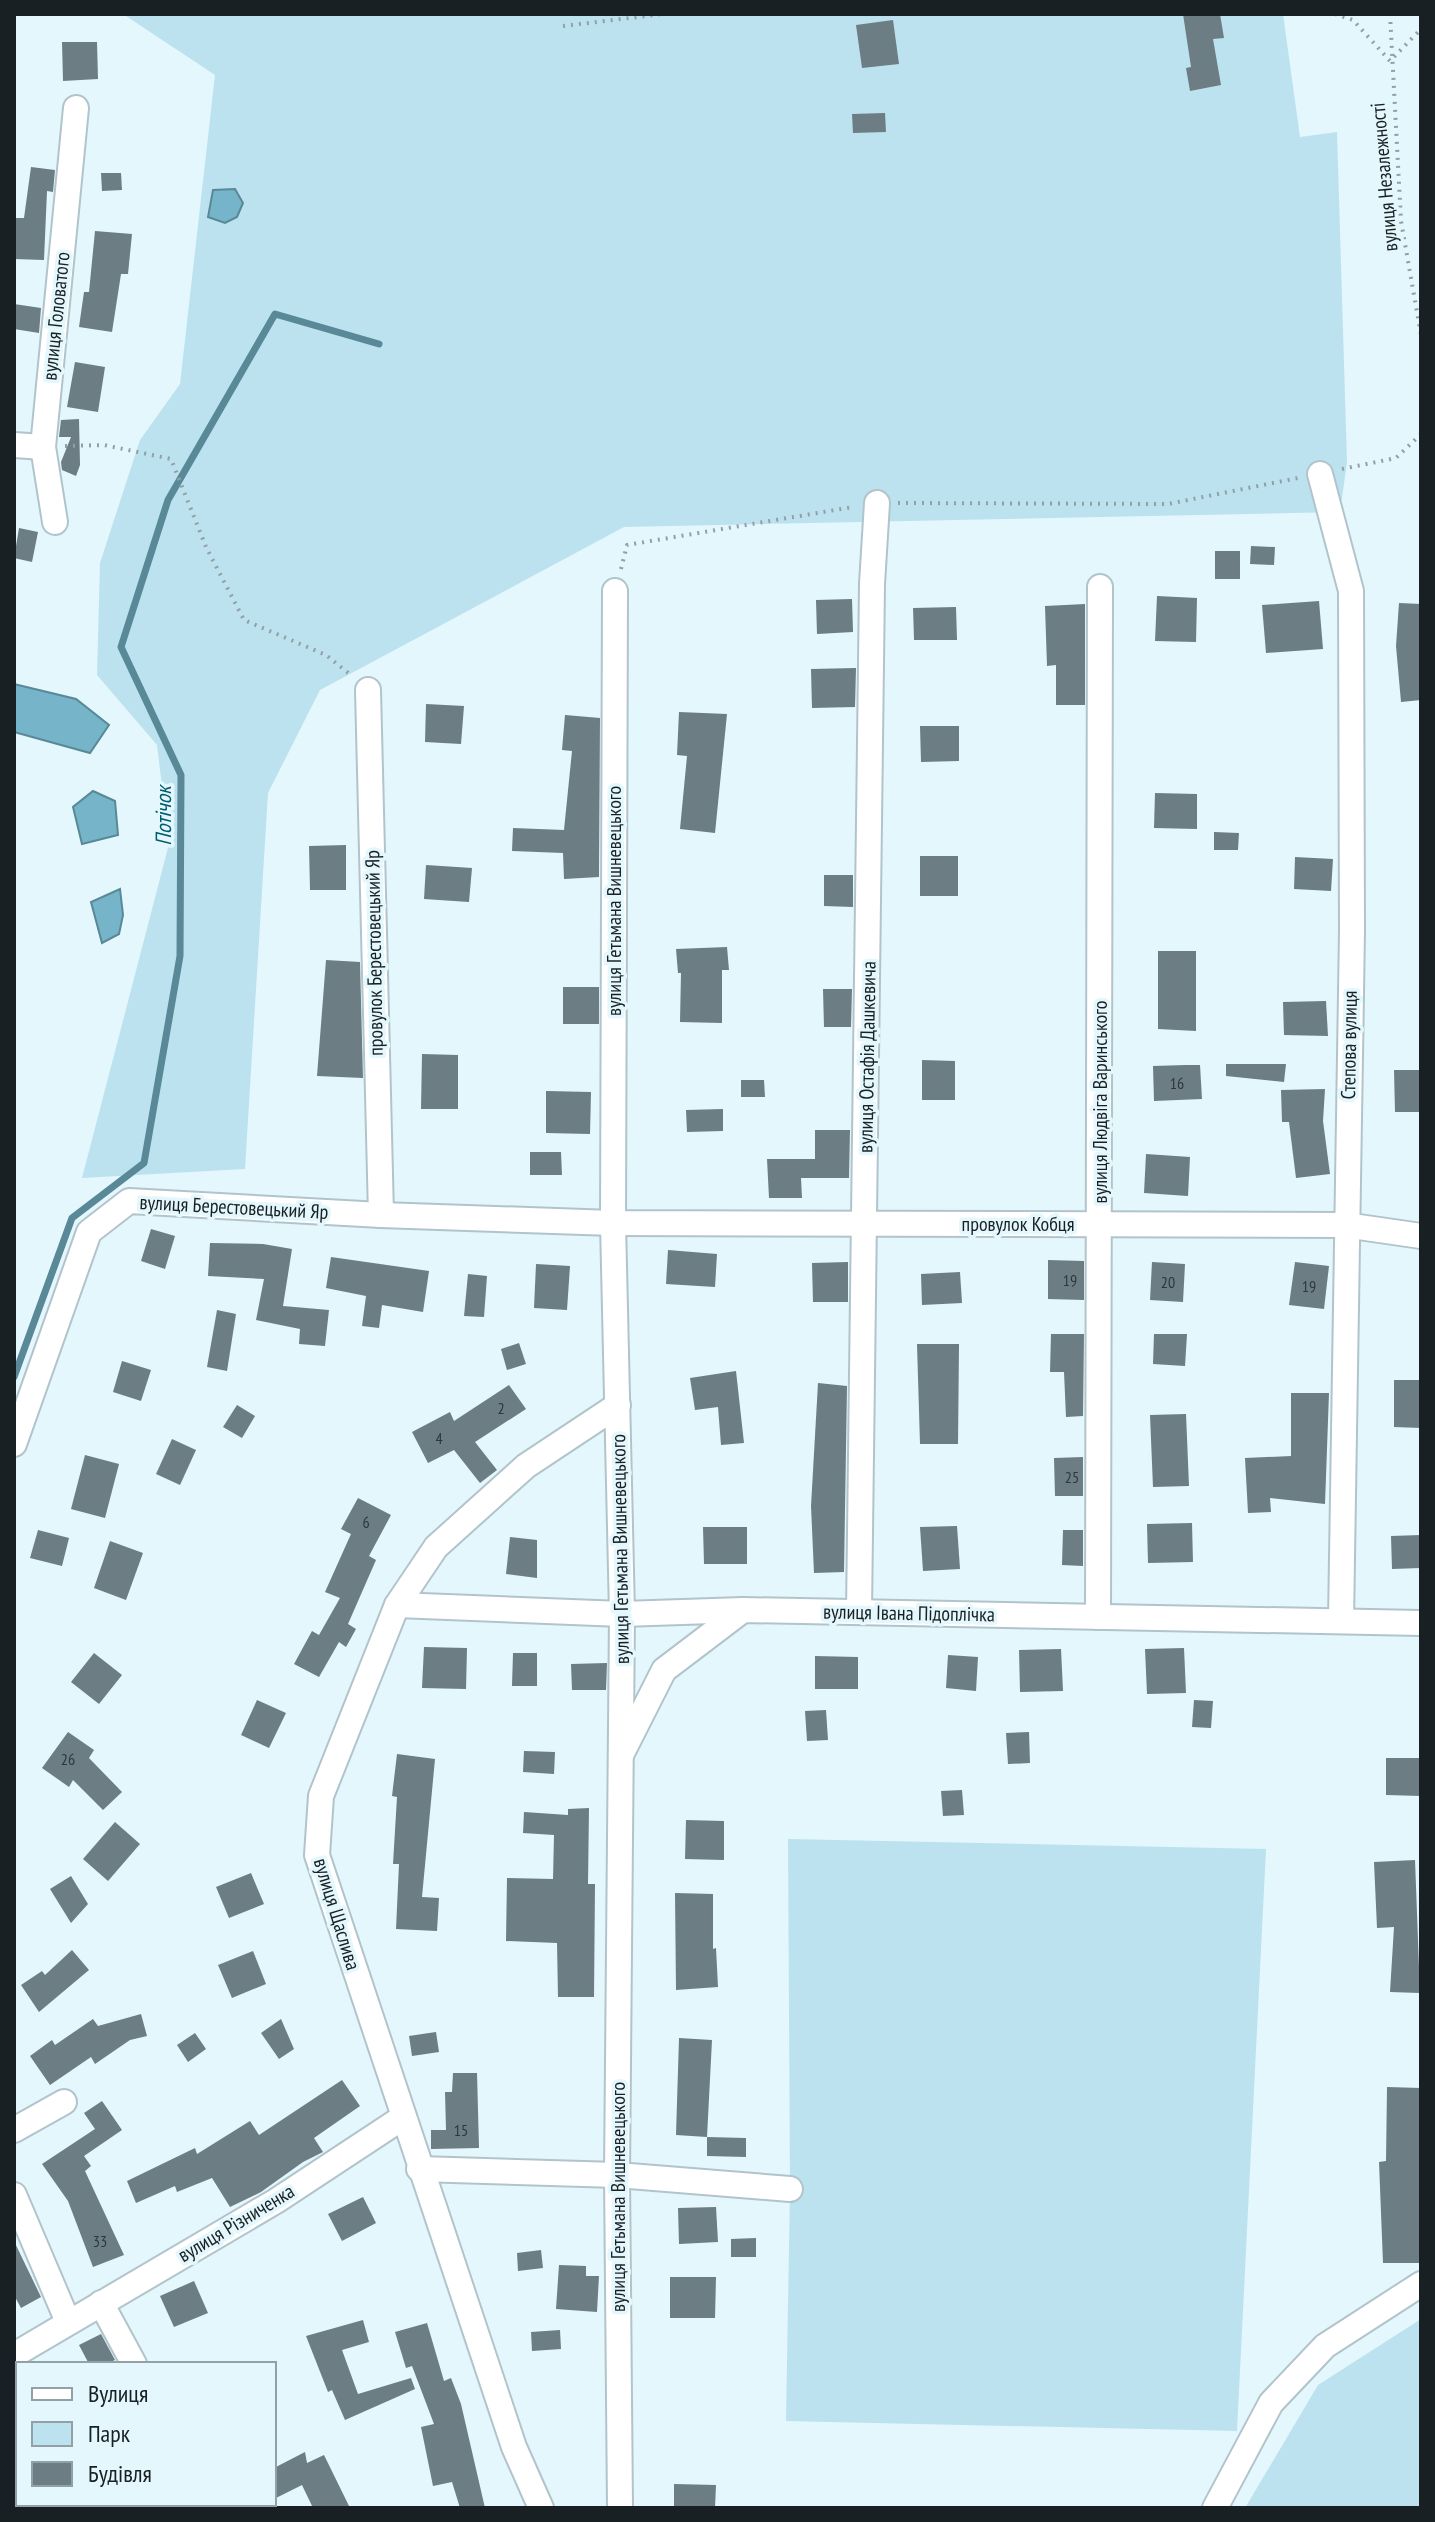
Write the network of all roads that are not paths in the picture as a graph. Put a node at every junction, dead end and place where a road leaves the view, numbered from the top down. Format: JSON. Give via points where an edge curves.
{"nodes":[{"id":1,"x":76,"y":108,"type":"dead end"},
{"id":2,"x":14,"y":445,"type":"edge"},
{"id":3,"x":43,"y":447,"type":"junction"},
{"id":4,"x":1320,"y":474,"type":"road end"},
{"id":5,"x":877,"y":503,"type":"road end"},
{"id":6,"x":55,"y":522,"type":"dead end"},
{"id":7,"x":1100,"y":587,"type":"dead end"},
{"id":8,"x":615,"y":591,"type":"road end"},
{"id":9,"x":368,"y":690,"type":"road end"},
{"id":10,"x":381,"y":1215,"type":"junction"},
{"id":11,"x":613,"y":1223,"type":"junction"},
{"id":12,"x":865,"y":1223,"type":"junction"},
{"id":13,"x":1100,"y":1224,"type":"junction"},
{"id":14,"x":1345,"y":1225,"type":"junction"},
{"id":15,"x":1421,"y":1236,"type":"edge"},
{"id":16,"x":618,"y":1405,"type":"junction"},
{"id":17,"x":14,"y":1444,"type":"edge"},
{"id":18,"x":397,"y":1605,"type":"junction"},
{"id":19,"x":743,"y":1610,"type":"junction"},
{"id":20,"x":859,"y":1612,"type":"junction"},
{"id":21,"x":622,"y":1614,"type":"junction"},
{"id":22,"x":1098,"y":1617,"type":"junction"},
{"id":23,"x":1341,"y":1621,"type":"junction"},
{"id":24,"x":1421,"y":1623,"type":"edge"},
{"id":25,"x":619,"y":1758,"type":"junction"},
{"id":26,"x":64,"y":2102,"type":"dead end"},
{"id":27,"x":402,"y":2118,"type":"junction"},
{"id":28,"x":14,"y":2130,"type":"edge"},
{"id":29,"x":419,"y":2169,"type":"junction"},
{"id":30,"x":617,"y":2175,"type":"junction"},
{"id":31,"x":790,"y":2189,"type":"dead end"},
{"id":32,"x":14,"y":2195,"type":"edge"},
{"id":33,"x":1421,"y":2284,"type":"edge"},
{"id":34,"x":101,"y":2303,"type":"junction"},
{"id":35,"x":68,"y":2322,"type":"junction"},
{"id":36,"x":14,"y":2355,"type":"edge"},
{"id":37,"x":133,"y":2362,"type":"edge"},
{"id":38,"x":541,"y":2508,"type":"edge"},
{"id":39,"x":620,"y":2508,"type":"edge"},
{"id":40,"x":1215,"y":2508,"type":"edge"}],
"edges":[{"from":1,"to":3,"type":"street","name":"вулиця Головатого"},
{"from":2,"to":3,"type":"street"},
{"from":3,"to":6,"type":"street","name":"вулиця Головатого"},
{"from":4,"to":14,"type":"street","name":"Степова вулиця","via":[[1351,591],[1352,930]]},
{"from":5,"to":12,"type":"street","name":"вулиця Остафія Дашкевича"},
{"from":7,"to":13,"type":"street","name":"вулиця Людвіга Варинського"},
{"from":8,"to":11,"type":"street","name":"вулиця Гетьмана Вишневецького"},
{"from":9,"to":10,"type":"street","name":"провулок Берестовецький Яр"},
{"from":10,"to":11,"type":"street","name":"вулиця Берестовецький Яр"},
{"from":10,"to":17,"type":"street","name":"вулиця Берестовецький Яр","via":[[129,1201],[89,1232]]},
{"from":11,"to":12,"type":"street","name":"провулок Кобця"},
{"from":11,"to":16,"type":"street","name":"вулиця Гетьмана Вишневецького"},
{"from":12,"to":13,"type":"street","name":"провулок Кобця"},
{"from":12,"to":20,"type":"street","name":"вулиця Остафія Дашкевича"},
{"from":13,"to":14,"type":"street","name":"провулок Кобця"},
{"from":13,"to":22,"type":"street","name":"вулиця Людвіга Варинського"},
{"from":14,"to":15,"type":"street","name":"провулок Кобця"},
{"from":14,"to":23,"type":"street","name":"Степова вулиця"},
{"from":16,"to":18,"type":"street","name":"вулиця Щаслива","via":[[526,1466],[436,1547]]},
{"from":16,"to":21,"type":"street","name":"вулиця Гетьмана Вишневецького"},
{"from":18,"to":21,"type":"street","name":"вулиця Івана Підоплічка"},
{"from":18,"to":27,"type":"street","name":"вулиця Щаслива","via":[[321,1796],[317,1855]]},
{"from":19,"to":20,"type":"street","name":"вулиця Івана Підоплічка"},
{"from":19,"to":21,"type":"street","name":"вулиця Івана Підоплічка"},
{"from":19,"to":25,"type":"street","via":[[664,1670]]},
{"from":20,"to":22,"type":"street","name":"вулиця Івана Підоплічка"},
{"from":21,"to":25,"type":"street","name":"вулиця Гетьмана Вишневецького"},
{"from":22,"to":23,"type":"street","name":"вулиця Івана Підоплічка"},
{"from":23,"to":24,"type":"street","name":"вулиця Івана Підоплічка"},
{"from":25,"to":30,"type":"street","name":"вулиця Гетьмана Вишневецького"},
{"from":26,"to":28,"type":"street"},
{"from":27,"to":29,"type":"street","name":"вулиця Щаслива"},
{"from":27,"to":34,"type":"street","name":"вулиця Різниченка","via":[[276,2201]]},
{"from":29,"to":30,"type":"street"},
{"from":29,"to":38,"type":"street","name":"вулиця Щаслива","via":[[514,2447]]},
{"from":30,"to":31,"type":"street"},
{"from":30,"to":39,"type":"street","name":"вулиця Гетьмана Вишневецького"},
{"from":32,"to":35,"type":"street"},
{"from":33,"to":40,"type":"street","via":[[1325,2346],[1271,2403]]},
{"from":34,"to":35,"type":"street","name":"вулиця Різниченка"},
{"from":34,"to":37,"type":"street"},
{"from":35,"to":36,"type":"street","name":"вулиця Різниченка"}]}
